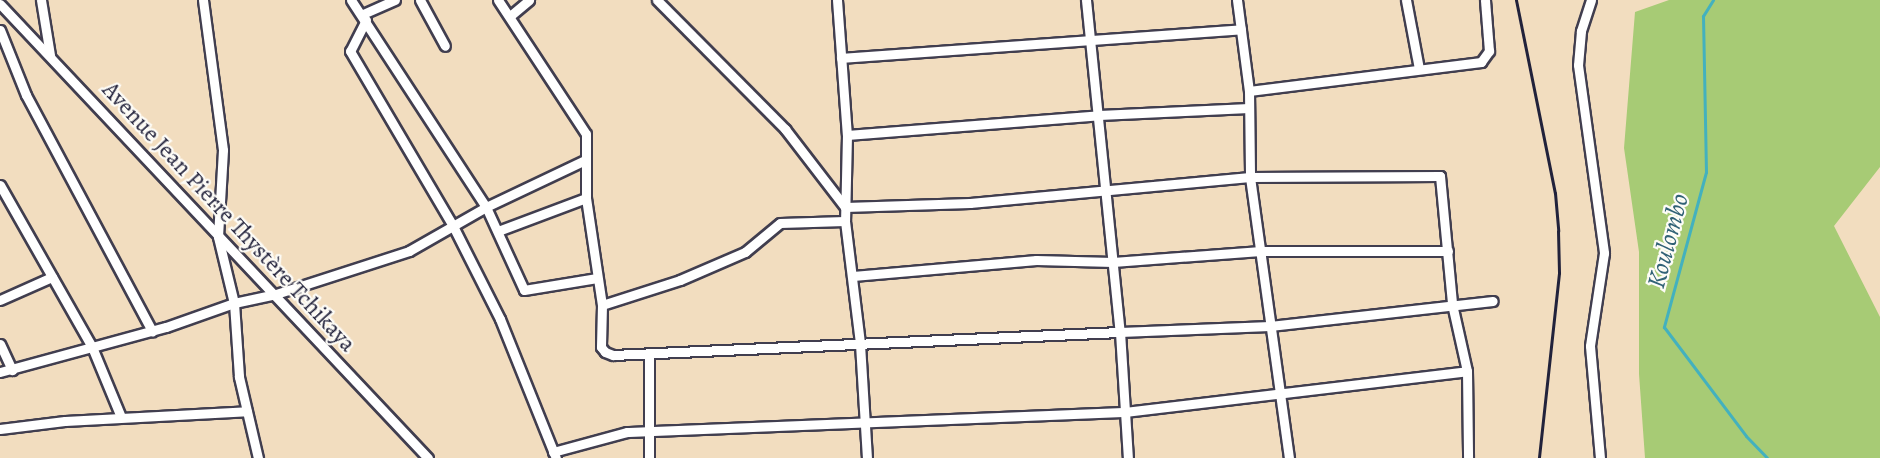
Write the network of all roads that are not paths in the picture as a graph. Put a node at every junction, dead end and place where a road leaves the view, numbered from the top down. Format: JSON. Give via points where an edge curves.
{"nodes":[{"id":1,"x":41,"y":0,"type":"edge"},
{"id":2,"x":203,"y":0,"type":"edge"},
{"id":3,"x":351,"y":0,"type":"edge"},
{"id":4,"x":395,"y":0,"type":"edge"},
{"id":5,"x":420,"y":0,"type":"edge"},
{"id":6,"x":498,"y":0,"type":"edge"},
{"id":7,"x":529,"y":0,"type":"edge"},
{"id":8,"x":657,"y":0,"type":"edge"},
{"id":9,"x":837,"y":0,"type":"edge"},
{"id":10,"x":1086,"y":0,"type":"edge"},
{"id":11,"x":1237,"y":0,"type":"edge"},
{"id":12,"x":1406,"y":0,"type":"edge"},
{"id":13,"x":1485,"y":0,"type":"edge"},
{"id":14,"x":1591,"y":0,"type":"edge"},
{"id":15,"x":0,"y":4,"type":"edge"},
{"id":16,"x":510,"y":16,"type":"junction"},
{"id":17,"x":364,"y":17,"type":"junction"},
{"id":18,"x":1241,"y":29,"type":"junction"},
{"id":19,"x":0,"y":30,"type":"edge"},
{"id":20,"x":1091,"y":38,"type":"junction"},
{"id":21,"x":445,"y":46,"type":"dead end"},
{"id":22,"x":50,"y":55,"type":"junction"},
{"id":23,"x":841,"y":57,"type":"junction"},
{"id":24,"x":1419,"y":69,"type":"junction"},
{"id":25,"x":1249,"y":91,"type":"junction"},
{"id":26,"x":1250,"y":108,"type":"junction"},
{"id":27,"x":1098,"y":115,"type":"junction"},
{"id":28,"x":847,"y":135,"type":"junction"},
{"id":29,"x":585,"y":160,"type":"junction"},
{"id":30,"x":1250,"y":177,"type":"junction"},
{"id":31,"x":0,"y":185,"type":"edge"},
{"id":32,"x":1106,"y":190,"type":"junction"},
{"id":33,"x":586,"y":198,"type":"junction"},
{"id":34,"x":486,"y":207,"type":"junction"},
{"id":35,"x":845,"y":207,"type":"junction"},
{"id":36,"x":845,"y":220,"type":"junction"},
{"id":37,"x":453,"y":226,"type":"junction"},
{"id":38,"x":498,"y":231,"type":"junction"},
{"id":39,"x":218,"y":237,"type":"junction"},
{"id":40,"x":1448,"y":251,"type":"junction"},
{"id":41,"x":1262,"y":252,"type":"junction"},
{"id":42,"x":1113,"y":262,"type":"junction"},
{"id":43,"x":853,"y":276,"type":"junction"},
{"id":44,"x":52,"y":277,"type":"junction"},
{"id":45,"x":597,"y":278,"type":"junction"},
{"id":46,"x":276,"y":294,"type":"junction"},
{"id":47,"x":0,"y":300,"type":"edge"},
{"id":48,"x":1493,"y":302,"type":"dead end"},
{"id":49,"x":234,"y":303,"type":"junction"},
{"id":50,"x":1452,"y":304,"type":"junction"},
{"id":51,"x":602,"y":305,"type":"junction"},
{"id":52,"x":1270,"y":326,"type":"junction"},
{"id":53,"x":152,"y":331,"type":"junction"},
{"id":54,"x":1120,"y":332,"type":"junction"},
{"id":55,"x":0,"y":344,"type":"edge"},
{"id":56,"x":860,"y":344,"type":"junction"},
{"id":57,"x":92,"y":347,"type":"junction"},
{"id":58,"x":649,"y":353,"type":"junction"},
{"id":59,"x":12,"y":370,"type":"junction"},
{"id":60,"x":1467,"y":371,"type":"junction"},
{"id":61,"x":0,"y":372,"type":"edge"},
{"id":62,"x":1280,"y":394,"type":"junction"},
{"id":63,"x":247,"y":411,"type":"junction"},
{"id":64,"x":1125,"y":412,"type":"junction"},
{"id":65,"x":121,"y":417,"type":"junction"},
{"id":66,"x":864,"y":421,"type":"junction"},
{"id":67,"x":0,"y":429,"type":"edge"},
{"id":68,"x":646,"y":432,"type":"junction"},
{"id":69,"x":555,"y":455,"type":"edge"},
{"id":70,"x":258,"y":458,"type":"edge"},
{"id":71,"x":428,"y":458,"type":"edge"},
{"id":72,"x":649,"y":458,"type":"edge"},
{"id":73,"x":867,"y":458,"type":"edge"},
{"id":74,"x":1128,"y":458,"type":"edge"},
{"id":75,"x":1288,"y":458,"type":"edge"},
{"id":76,"x":1468,"y":458,"type":"edge"},
{"id":77,"x":1600,"y":458,"type":"edge"}],
"edges":[{"from":1,"to":22,"type":"street"},
{"from":2,"to":39,"type":"street","via":[[222,150]]},
{"from":3,"to":17,"type":"street"},
{"from":4,"to":17,"type":"street"},
{"from":5,"to":21,"type":"street"},
{"from":6,"to":16,"type":"street"},
{"from":7,"to":16,"type":"street"},
{"from":8,"to":35,"type":"street","via":[[785,129]]},
{"from":9,"to":23,"type":"street"},
{"from":10,"to":20,"type":"street"},
{"from":11,"to":18,"type":"street"},
{"from":12,"to":24,"type":"street"},
{"from":13,"to":24,"type":"street","via":[[1489,51],[1484,59]]},
{"from":14,"to":77,"type":"street","via":[[1581,31],[1578,65],[1604,253],[1590,346]]},
{"from":15,"to":22,"type":"street","name":"Avenue Jean Pierre Thystère Tchikaya"},
{"from":16,"to":29,"type":"street","via":[[586,134]]},
{"from":17,"to":34,"type":"street"},
{"from":17,"to":37,"type":"street","via":[[350,51]]},
{"from":18,"to":20,"type":"street"},
{"from":18,"to":25,"type":"street"},
{"from":19,"to":53,"type":"street","via":[[26,95]]},
{"from":20,"to":23,"type":"street"},
{"from":20,"to":27,"type":"street"},
{"from":22,"to":39,"type":"street","name":"Avenue Jean Pierre Thystère Tchikaya"},
{"from":23,"to":28,"type":"street"},
{"from":24,"to":25,"type":"street"},
{"from":25,"to":26,"type":"street"},
{"from":26,"to":27,"type":"street"},
{"from":26,"to":30,"type":"street"},
{"from":27,"to":28,"type":"street"},
{"from":27,"to":32,"type":"street"},
{"from":28,"to":35,"type":"street"},
{"from":29,"to":33,"type":"street"},
{"from":29,"to":34,"type":"street"},
{"from":30,"to":32,"type":"street"},
{"from":30,"to":40,"type":"street","via":[[1440,176]]},
{"from":30,"to":41,"type":"street"},
{"from":31,"to":44,"type":"street"},
{"from":32,"to":35,"type":"street","via":[[970,203]]},
{"from":32,"to":42,"type":"street"},
{"from":33,"to":38,"type":"street"},
{"from":33,"to":45,"type":"street"},
{"from":34,"to":37,"type":"street"},
{"from":34,"to":38,"type":"street"},
{"from":35,"to":36,"type":"street"},
{"from":36,"to":43,"type":"street"},
{"from":36,"to":51,"type":"street","via":[[780,223],[745,252],[680,280]]},
{"from":37,"to":46,"type":"street","via":[[409,251]]},
{"from":37,"to":69,"type":"street","via":[[500,319]]},
{"from":38,"to":45,"type":"street","via":[[528,292]]},
{"from":39,"to":46,"type":"street","name":"Avenue Jean Pierre Thystère Tchikaya"},
{"from":39,"to":49,"type":"street"},
{"from":40,"to":41,"type":"street"},
{"from":40,"to":50,"type":"street"},
{"from":41,"to":42,"type":"street"},
{"from":41,"to":52,"type":"street"},
{"from":42,"to":43,"type":"street","via":[[1036,260]]},
{"from":42,"to":54,"type":"street"},
{"from":43,"to":56,"type":"street"},
{"from":44,"to":47,"type":"street"},
{"from":44,"to":57,"type":"street"},
{"from":45,"to":51,"type":"street"},
{"from":46,"to":49,"type":"street"},
{"from":46,"to":71,"type":"street","name":"Avenue Jean Pierre Thystère Tchikaya"},
{"from":48,"to":50,"type":"street"},
{"from":49,"to":53,"type":"street"},
{"from":49,"to":63,"type":"street","via":[[238,377]]},
{"from":50,"to":52,"type":"street"},
{"from":50,"to":60,"type":"street"},
{"from":51,"to":58,"type":"street","via":[[601,346],[605,352]]},
{"from":52,"to":54,"type":"street"},
{"from":52,"to":62,"type":"street"},
{"from":53,"to":57,"type":"street"},
{"from":54,"to":56,"type":"street"},
{"from":54,"to":64,"type":"street"},
{"from":55,"to":59,"type":"street"},
{"from":56,"to":58,"type":"street"},
{"from":56,"to":66,"type":"street"},
{"from":57,"to":59,"type":"street"},
{"from":57,"to":65,"type":"street"},
{"from":58,"to":68,"type":"street"},
{"from":59,"to":61,"type":"street"},
{"from":60,"to":62,"type":"street"},
{"from":60,"to":76,"type":"street"},
{"from":62,"to":64,"type":"street"},
{"from":62,"to":75,"type":"street"},
{"from":63,"to":65,"type":"street"},
{"from":63,"to":70,"type":"street"},
{"from":64,"to":66,"type":"street"},
{"from":64,"to":74,"type":"street"},
{"from":65,"to":67,"type":"street"},
{"from":66,"to":68,"type":"street"},
{"from":66,"to":73,"type":"street"},
{"from":68,"to":69,"type":"street","via":[[593,439]]},
{"from":68,"to":72,"type":"street"}]}
